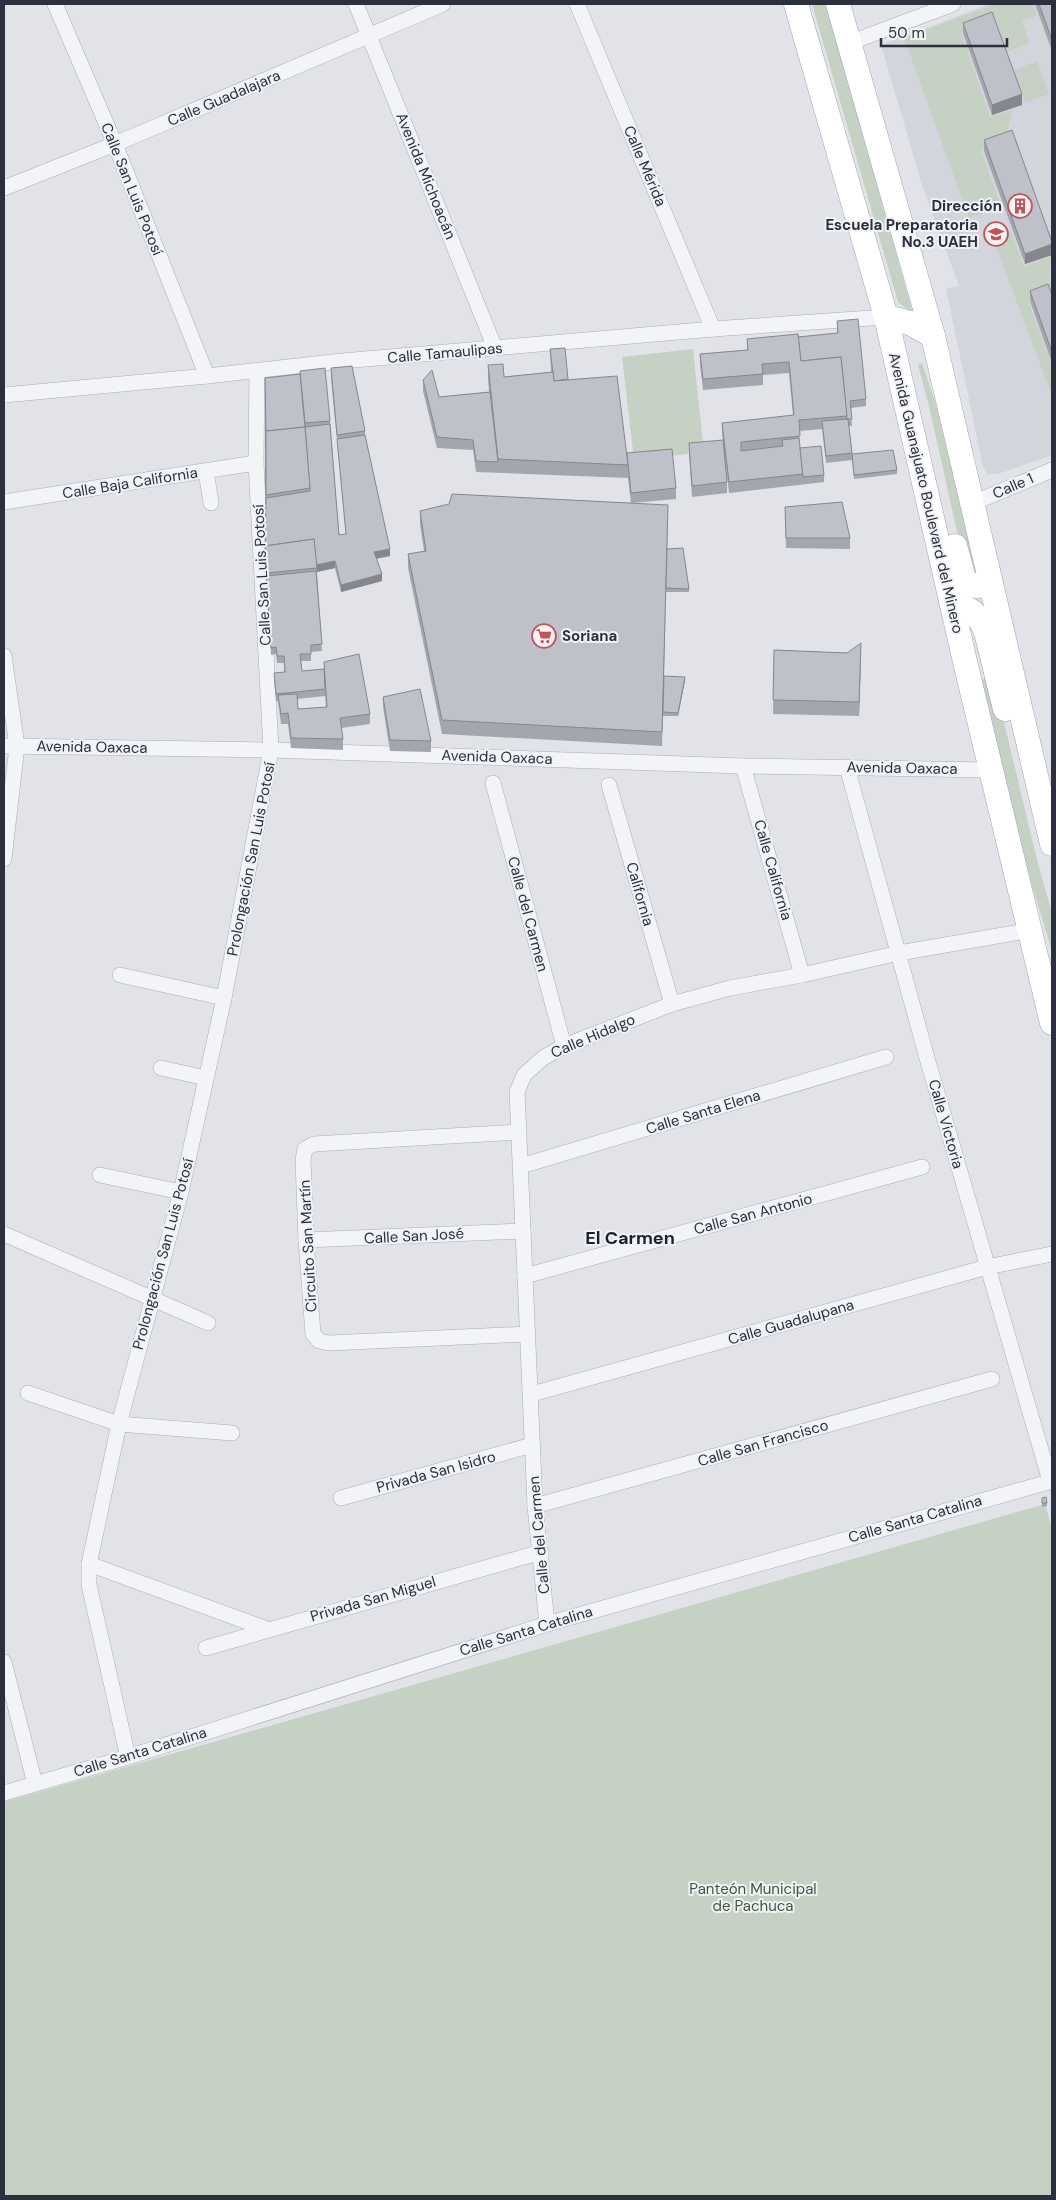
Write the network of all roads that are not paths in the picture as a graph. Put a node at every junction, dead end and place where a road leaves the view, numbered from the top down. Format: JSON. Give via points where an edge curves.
{"nodes":[{"id":1,"x":55,"y":4,"type":"edge"},
{"id":2,"x":356,"y":4,"type":"edge"},
{"id":3,"x":443,"y":4,"type":"edge"},
{"id":4,"x":577,"y":4,"type":"edge"},
{"id":5,"x":796,"y":4,"type":"edge"},
{"id":6,"x":838,"y":4,"type":"edge"},
{"id":7,"x":954,"y":4,"type":"edge"},
{"id":8,"x":370,"y":36,"type":"junction"},
{"id":9,"x":849,"y":43,"type":"junction"},
{"id":10,"x":115,"y":144,"type":"junction"},
{"id":11,"x":4,"y":188,"type":"edge"},
{"id":12,"x":886,"y":317,"type":"junction"},
{"id":13,"x":713,"y":329,"type":"junction"},
{"id":14,"x":933,"y":336,"type":"junction"},
{"id":15,"x":495,"y":348,"type":"junction"},
{"id":16,"x":257,"y":371,"type":"junction"},
{"id":17,"x":207,"y":376,"type":"junction"},
{"id":18,"x":4,"y":395,"type":"edge"},
{"id":19,"x":256,"y":463,"type":"junction"},
{"id":20,"x":920,"y":464,"type":"junction"},
{"id":21,"x":1052,"y":470,"type":"edge"},
{"id":22,"x":206,"y":471,"type":"junction"},
{"id":23,"x":4,"y":502,"type":"edge"},
{"id":24,"x":212,"y":503,"type":"dead end"},
{"id":25,"x":973,"y":503,"type":"junction"},
{"id":26,"x":988,"y":580,"type":"junction"},
{"id":27,"x":959,"y":611,"type":"junction"},
{"id":28,"x":4,"y":656,"type":"edge"},
{"id":29,"x":966,"y":666,"type":"junction"},
{"id":30,"x":996,"y":672,"type":"junction"},
{"id":31,"x":10,"y":746,"type":"edge"},
{"id":32,"x":271,"y":750,"type":"junction"},
{"id":33,"x":743,"y":766,"type":"junction"},
{"id":34,"x":847,"y":767,"type":"junction"},
{"id":35,"x":990,"y":770,"type":"junction"},
{"id":36,"x":492,"y":783,"type":"dead end"},
{"id":37,"x":609,"y":785,"type":"dead end"},
{"id":38,"x":1046,"y":791,"type":"edge"},
{"id":39,"x":1052,"y":844,"type":"edge"},
{"id":40,"x":4,"y":859,"type":"edge"},
{"id":41,"x":1031,"y":930,"type":"junction"},
{"id":42,"x":899,"y":953,"type":"junction"},
{"id":43,"x":120,"y":975,"type":"dead end"},
{"id":44,"x":802,"y":975,"type":"junction"},
{"id":45,"x":1048,"y":991,"type":"edge"},
{"id":46,"x":224,"y":998,"type":"junction"},
{"id":47,"x":672,"y":1004,"type":"junction"},
{"id":48,"x":1052,"y":1023,"type":"edge"},
{"id":49,"x":564,"y":1046,"type":"junction"},
{"id":50,"x":886,"y":1057,"type":"dead end"},
{"id":51,"x":161,"y":1068,"type":"dead end"},
{"id":52,"x":206,"y":1078,"type":"junction"},
{"id":53,"x":519,"y":1132,"type":"junction"},
{"id":54,"x":521,"y":1166,"type":"junction"},
{"id":55,"x":922,"y":1167,"type":"dead end"},
{"id":56,"x":100,"y":1174,"type":"dead end"},
{"id":57,"x":181,"y":1192,"type":"junction"},
{"id":58,"x":523,"y":1231,"type":"junction"},
{"id":59,"x":4,"y":1234,"type":"edge"},
{"id":60,"x":306,"y":1240,"type":"junction"},
{"id":61,"x":1052,"y":1254,"type":"edge"},
{"id":62,"x":987,"y":1267,"type":"junction"},
{"id":63,"x":525,"y":1276,"type":"junction"},
{"id":64,"x":151,"y":1299,"type":"junction"},
{"id":65,"x":208,"y":1323,"type":"dead end"},
{"id":66,"x":528,"y":1334,"type":"junction"},
{"id":67,"x":992,"y":1379,"type":"dead end"},
{"id":68,"x":28,"y":1393,"type":"dead end"},
{"id":69,"x":532,"y":1394,"type":"junction"},
{"id":70,"x":119,"y":1424,"type":"junction"},
{"id":71,"x":232,"y":1433,"type":"dead end"},
{"id":72,"x":532,"y":1446,"type":"junction"},
{"id":73,"x":1051,"y":1481,"type":"edge"},
{"id":74,"x":341,"y":1498,"type":"dead end"},
{"id":75,"x":535,"y":1506,"type":"junction"},
{"id":76,"x":541,"y":1552,"type":"junction"},
{"id":77,"x":89,"y":1564,"type":"junction"},
{"id":78,"x":547,"y":1624,"type":"junction"},
{"id":79,"x":267,"y":1629,"type":"junction"},
{"id":80,"x":206,"y":1648,"type":"dead end"},
{"id":81,"x":4,"y":1662,"type":"edge"},
{"id":82,"x":128,"y":1757,"type":"junction"},
{"id":83,"x":35,"y":1784,"type":"junction"},
{"id":84,"x":4,"y":1793,"type":"edge"}],
"edges":[{"from":1,"to":10,"type":"street","name":"Calle San Luis Potosí"},
{"from":2,"to":8,"type":"street","name":"Avenida Michoacán"},
{"from":3,"to":8,"type":"street","name":"Calle Guadalajara"},
{"from":4,"to":13,"type":"street","name":"Calle Mérida"},
{"from":5,"to":12,"type":"main road","name":"Avenida Guanajuato Boulevard del Minero"},
{"from":6,"to":9,"type":"main road"},
{"from":7,"to":9,"type":"street"},
{"from":8,"to":10,"type":"street","name":"Calle Guadalajara"},
{"from":8,"to":15,"type":"street","name":"Avenida Michoacán"},
{"from":9,"to":14,"type":"main road"},
{"from":10,"to":11,"type":"street","name":"Calle Guadalajara"},
{"from":10,"to":17,"type":"street","name":"Calle San Luis Potosí"},
{"from":12,"to":13,"type":"street","name":"Calle Tamaulipas"},
{"from":12,"to":14,"type":"main road","via":[[910,323]]},
{"from":12,"to":20,"type":"main road","name":"Avenida Guanajuato Boulevard del Minero"},
{"from":13,"to":15,"type":"street","name":"Calle Tamaulipas"},
{"from":14,"to":25,"type":"main road"},
{"from":15,"to":16,"type":"street","name":"Calle Tamaulipas"},
{"from":16,"to":17,"type":"street","name":"Calle Tamaulipas"},
{"from":16,"to":19,"type":"street","name":"Calle San Luis Potosí"},
{"from":17,"to":18,"type":"street","name":"Calle Tamaulipas"},
{"from":19,"to":22,"type":"street","name":"Calle Baja California"},
{"from":19,"to":32,"type":"street","name":"Calle San Luis Potosí"},
{"from":20,"to":26,"type":"main road","via":[[942,493],[965,582],[976,586]]},
{"from":20,"to":27,"type":"main road","name":"Avenida Guanajuato Boulevard del Minero"},
{"from":21,"to":25,"type":"street","name":"Calle 1"},
{"from":22,"to":23,"type":"street","name":"Calle Baja California"},
{"from":22,"to":24,"type":"street"},
{"from":25,"to":26,"type":"main road"},
{"from":26,"to":27,"type":"main road"},
{"from":26,"to":38,"type":"main road"},
{"from":27,"to":29,"type":"main road","name":"Avenida Guanajuato Boulevard del Minero"},
{"from":27,"to":30,"type":"main road","via":[[982,620]]},
{"from":28,"to":31,"type":"street"},
{"from":29,"to":30,"type":"main road","via":[[984,664]]},
{"from":29,"to":35,"type":"main road","name":"Avenida Guanajuato Boulevard del Minero"},
{"from":30,"to":38,"type":"main road","via":[[1014,750]]},
{"from":31,"to":32,"type":"street","name":"Avenida Oaxaca"},
{"from":31,"to":40,"type":"street"},
{"from":32,"to":33,"type":"street","name":"Avenida Oaxaca"},
{"from":32,"to":46,"type":"street","name":"Prolongación San Luis Potosí"},
{"from":33,"to":34,"type":"street","name":"Avenida Oaxaca"},
{"from":33,"to":44,"type":"street","name":"Calle California"},
{"from":34,"to":35,"type":"street","name":"Avenida Oaxaca"},
{"from":34,"to":42,"type":"street","name":"Calle Victoria"},
{"from":35,"to":41,"type":"main road","name":"Avenida Guanajuato Boulevard del Minero"},
{"from":36,"to":49,"type":"street","name":"Calle del Carmen"},
{"from":37,"to":47,"type":"street","name":"California"},
{"from":38,"to":39,"type":"main road"},
{"from":41,"to":42,"type":"street","name":"Calle Hidalgo"},
{"from":41,"to":45,"type":"main road","name":"Avenida Guanajuato Boulevard del Minero"},
{"from":42,"to":44,"type":"street","name":"Calle Hidalgo"},
{"from":42,"to":62,"type":"street","name":"Calle Victoria"},
{"from":43,"to":46,"type":"street"},
{"from":44,"to":47,"type":"street","name":"Calle Hidalgo","via":[[730,988]]},
{"from":45,"to":48,"type":"main road","name":"Avenida Guanajuato Boulevard del Minero"},
{"from":46,"to":52,"type":"street","name":"Prolongación San Luis Potosí"},
{"from":47,"to":49,"type":"street","name":"Calle Hidalgo"},
{"from":49,"to":53,"type":"street","name":"Calle Hidalgo","via":[[543,1058],[524,1075],[517,1092]]},
{"from":50,"to":54,"type":"street","name":"Calle Santa Elena"},
{"from":51,"to":52,"type":"street"},
{"from":52,"to":57,"type":"street","name":"Prolongación San Luis Potosí"},
{"from":53,"to":54,"type":"street","name":"Calle Hidalgo"},
{"from":53,"to":60,"type":"street","name":"Circuito San Martín","via":[[314,1144],[305,1149],[303,1160]]},
{"from":54,"to":58,"type":"street","name":"Calle Hidalgo"},
{"from":55,"to":63,"type":"street","name":"Calle San Antonio"},
{"from":56,"to":57,"type":"street"},
{"from":57,"to":64,"type":"street","name":"Prolongación San Luis Potosí"},
{"from":58,"to":60,"type":"street","name":"Calle San José"},
{"from":58,"to":63,"type":"street","name":"Calle Hidalgo"},
{"from":59,"to":64,"type":"street"},
{"from":60,"to":66,"type":"street","name":"Circuito San Martín","via":[[313,1334],[319,1341]]},
{"from":61,"to":62,"type":"street","name":"Calle Guadalupana"},
{"from":62,"to":69,"type":"street","name":"Calle Guadalupana"},
{"from":62,"to":73,"type":"street","name":"Calle Victoria"},
{"from":63,"to":66,"type":"street","name":"Calle Hidalgo"},
{"from":64,"to":65,"type":"street"},
{"from":64,"to":70,"type":"street","name":"Prolongación San Luis Potosí"},
{"from":66,"to":69,"type":"street","name":"Calle Hidalgo"},
{"from":67,"to":75,"type":"street","name":"Calle San Francisco"},
{"from":68,"to":70,"type":"street"},
{"from":69,"to":72,"type":"street","name":"Calle Hidalgo"},
{"from":70,"to":71,"type":"street"},
{"from":70,"to":77,"type":"street","name":"Prolongación San Luis Potosí"},
{"from":72,"to":74,"type":"street","name":"Privada San Isidro"},
{"from":72,"to":75,"type":"street","name":"Calle del Carmen"},
{"from":73,"to":78,"type":"street","name":"Calle Santa Catalina"},
{"from":75,"to":76,"type":"street","name":"Calle del Carmen"},
{"from":76,"to":78,"type":"street","name":"Calle del Carmen"},
{"from":76,"to":79,"type":"street","name":"Privada San Miguel"},
{"from":77,"to":79,"type":"street"},
{"from":77,"to":82,"type":"street","name":"Prolongación San Luis Potosí","via":[[90,1585]]},
{"from":78,"to":82,"type":"street","name":"Calle Santa Catalina"},
{"from":79,"to":80,"type":"street","name":"Privada San Miguel"},
{"from":81,"to":83,"type":"street"},
{"from":82,"to":83,"type":"street","name":"Calle Santa Catalina"},
{"from":83,"to":84,"type":"street","name":"Calle Santa Catalina"}]}
